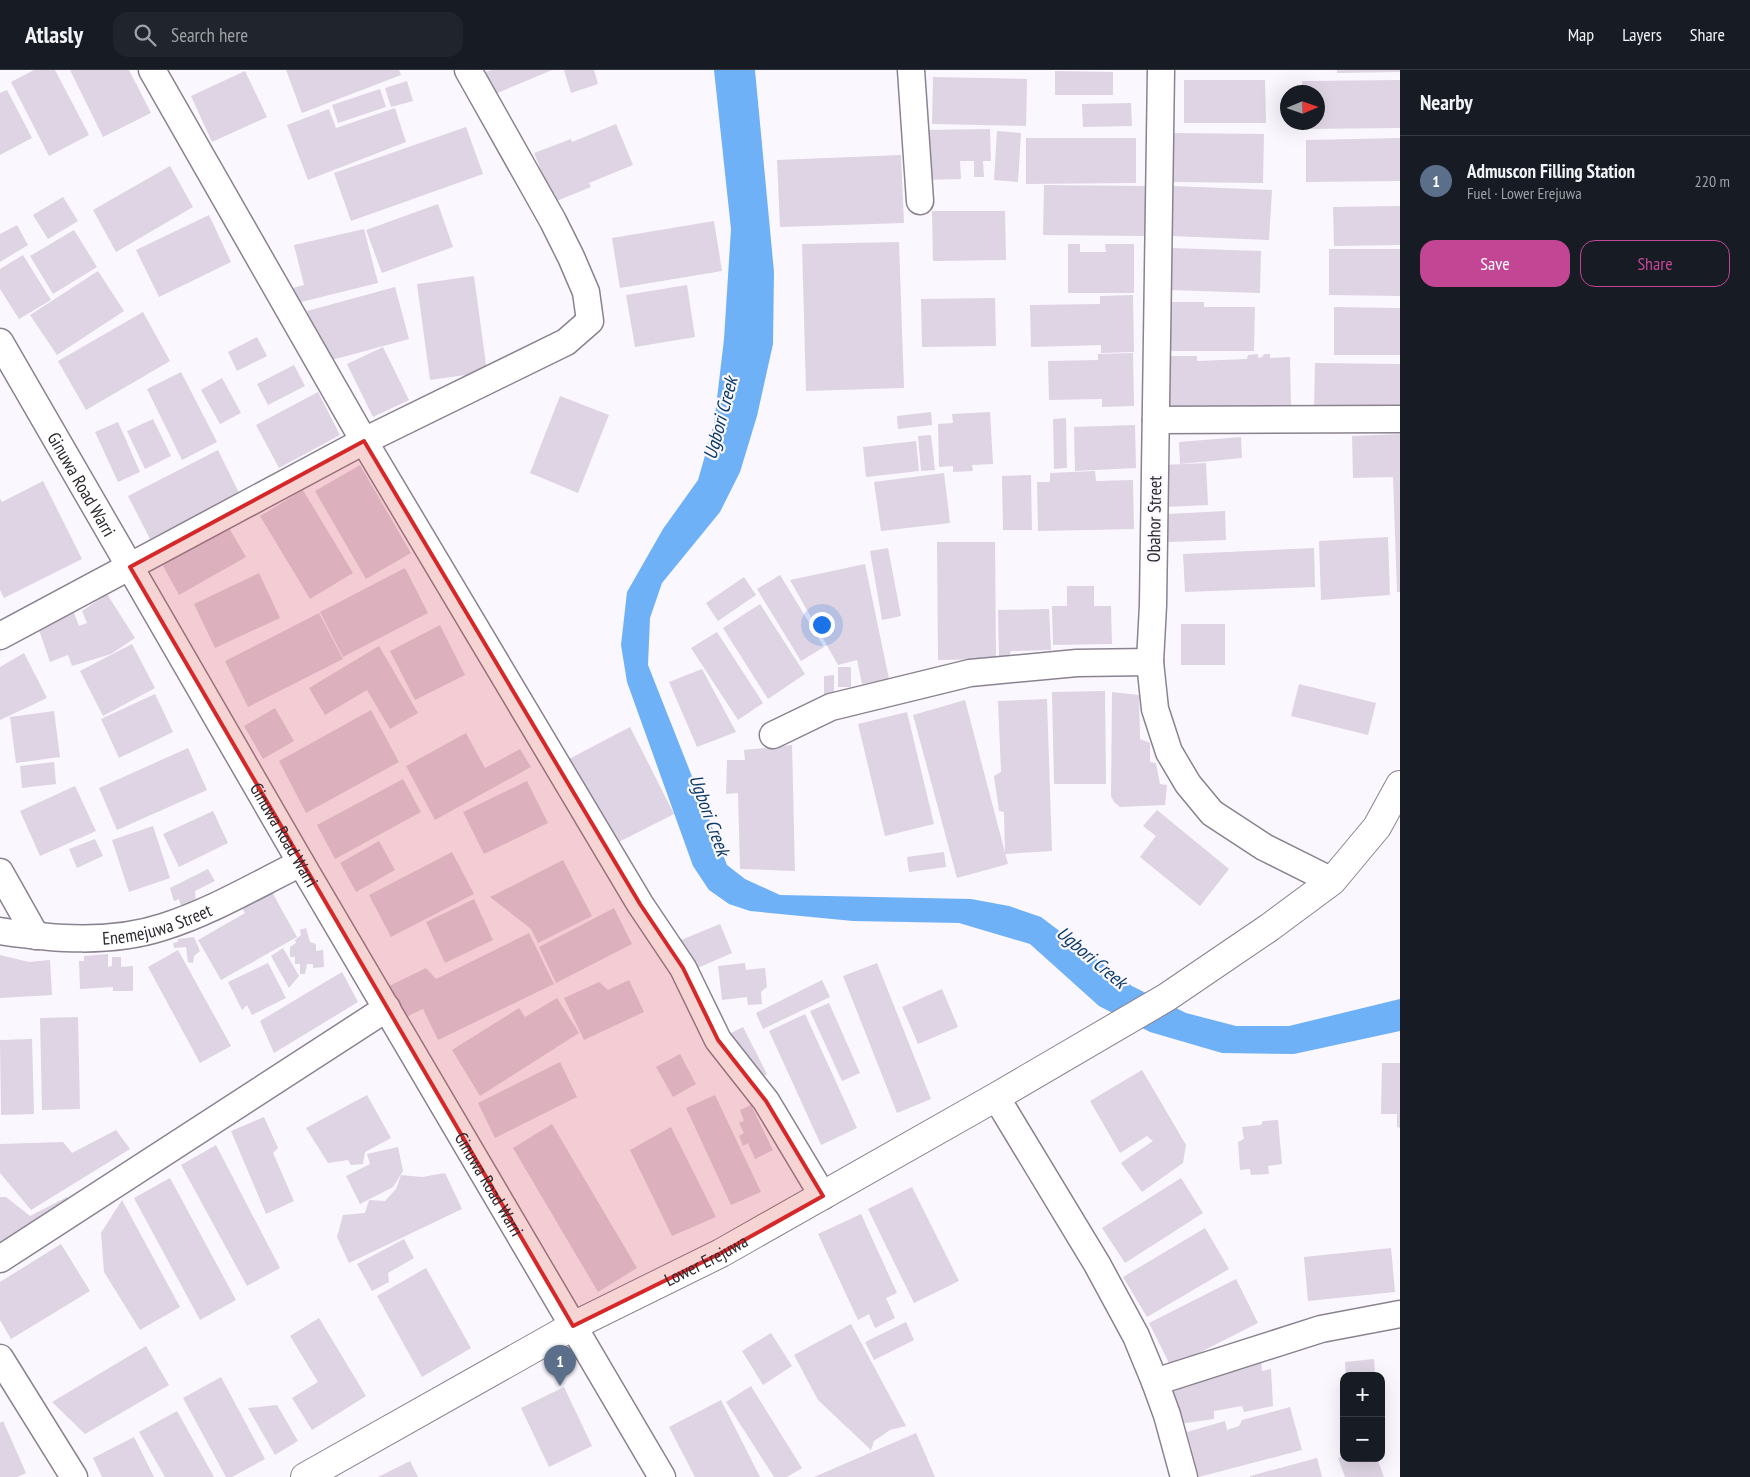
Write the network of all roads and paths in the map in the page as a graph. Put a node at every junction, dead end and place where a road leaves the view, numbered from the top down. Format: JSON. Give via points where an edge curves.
{"nodes":[{"id":1,"x":152,"y":70,"type":"edge"},
{"id":2,"x":468,"y":70,"type":"edge"},
{"id":3,"x":911,"y":70,"type":"edge"},
{"id":4,"x":1161,"y":70,"type":"edge"},
{"id":5,"x":920,"y":201,"type":"dead end"},
{"id":6,"x":0,"y":342,"type":"edge"},
{"id":7,"x":1400,"y":419,"type":"edge"},
{"id":8,"x":1156,"y":420,"type":"junction"},
{"id":9,"x":364,"y":442,"type":"junction"},
{"id":10,"x":130,"y":567,"type":"junction"},
{"id":11,"x":0,"y":636,"type":"edge"},
{"id":12,"x":1150,"y":662,"type":"junction"},
{"id":13,"x":773,"y":736,"type":"dead end"},
{"id":14,"x":1400,"y":784,"type":"edge"},
{"id":15,"x":301,"y":863,"type":"junction"},
{"id":16,"x":0,"y":872,"type":"edge"},
{"id":17,"x":1332,"y":881,"type":"junction"},
{"id":18,"x":0,"y":931,"type":"edge"},
{"id":19,"x":36,"y":936,"type":"junction"},
{"id":20,"x":387,"y":1008,"type":"junction"},
{"id":21,"x":996,"y":1097,"type":"junction"},
{"id":22,"x":823,"y":1196,"type":"junction"},
{"id":23,"x":0,"y":1259,"type":"edge"},
{"id":24,"x":1400,"y":1314,"type":"edge"},
{"id":25,"x":572,"y":1326,"type":"junction"},
{"id":26,"x":0,"y":1358,"type":"edge"},
{"id":27,"x":1155,"y":1382,"type":"junction"},
{"id":28,"x":74,"y":1477,"type":"edge"},
{"id":29,"x":305,"y":1477,"type":"edge"},
{"id":30,"x":662,"y":1477,"type":"edge"},
{"id":31,"x":1184,"y":1477,"type":"edge"}],
"edges":[{"from":1,"to":9,"type":"street"},
{"from":2,"to":9,"type":"street","via":[[572,257],[586,292],[590,320],[566,342]]},
{"from":3,"to":5,"type":"street"},
{"from":4,"to":8,"type":"street","name":"Obahor Street"},
{"from":6,"to":10,"type":"street","name":"Ginuwa Road Warri"},
{"from":7,"to":8,"type":"street"},
{"from":8,"to":12,"type":"street","name":"Obahor Street"},
{"from":9,"to":10,"type":"street"},
{"from":9,"to":22,"type":"street","via":[[640,904],[683,968],[718,1040],[766,1101]]},
{"from":10,"to":11,"type":"street"},
{"from":10,"to":15,"type":"street","name":"Ginuwa Road Warri"},
{"from":12,"to":13,"type":"street","via":[[1077,663],[970,673],[831,707]]},
{"from":12,"to":17,"type":"street","name":"Obahor Street","via":[[1155,709],[1169,752],[1194,792],[1212,813],[1264,847]]},
{"from":14,"to":17,"type":"street","name":"Lower Erejuwa","via":[[1377,827]]},
{"from":15,"to":19,"type":"street","name":"Enemejuwa Street","via":[[162,928],[129,935],[84,938]]},
{"from":15,"to":20,"type":"street","name":"Ginuwa Road Warri"},
{"from":16,"to":19,"type":"street"},
{"from":17,"to":21,"type":"street","name":"Lower Erejuwa","via":[[1167,997]]},
{"from":18,"to":19,"type":"street","name":"Enemejuwa Street"},
{"from":20,"to":23,"type":"street"},
{"from":20,"to":25,"type":"street","name":"Ginuwa Road Warri"},
{"from":21,"to":22,"type":"street","name":"Lower Erejuwa"},
{"from":21,"to":27,"type":"street","via":[[1097,1264],[1136,1336]]},
{"from":22,"to":25,"type":"street","name":"Lower Erejuwa","via":[[721,1253]]},
{"from":24,"to":27,"type":"street","via":[[1321,1329]]},
{"from":25,"to":29,"type":"street","name":"Lower Erejuwa"},
{"from":25,"to":30,"type":"street","name":"Ginuwa Road Warri"},
{"from":26,"to":28,"type":"street"},
{"from":27,"to":31,"type":"street"}]}
